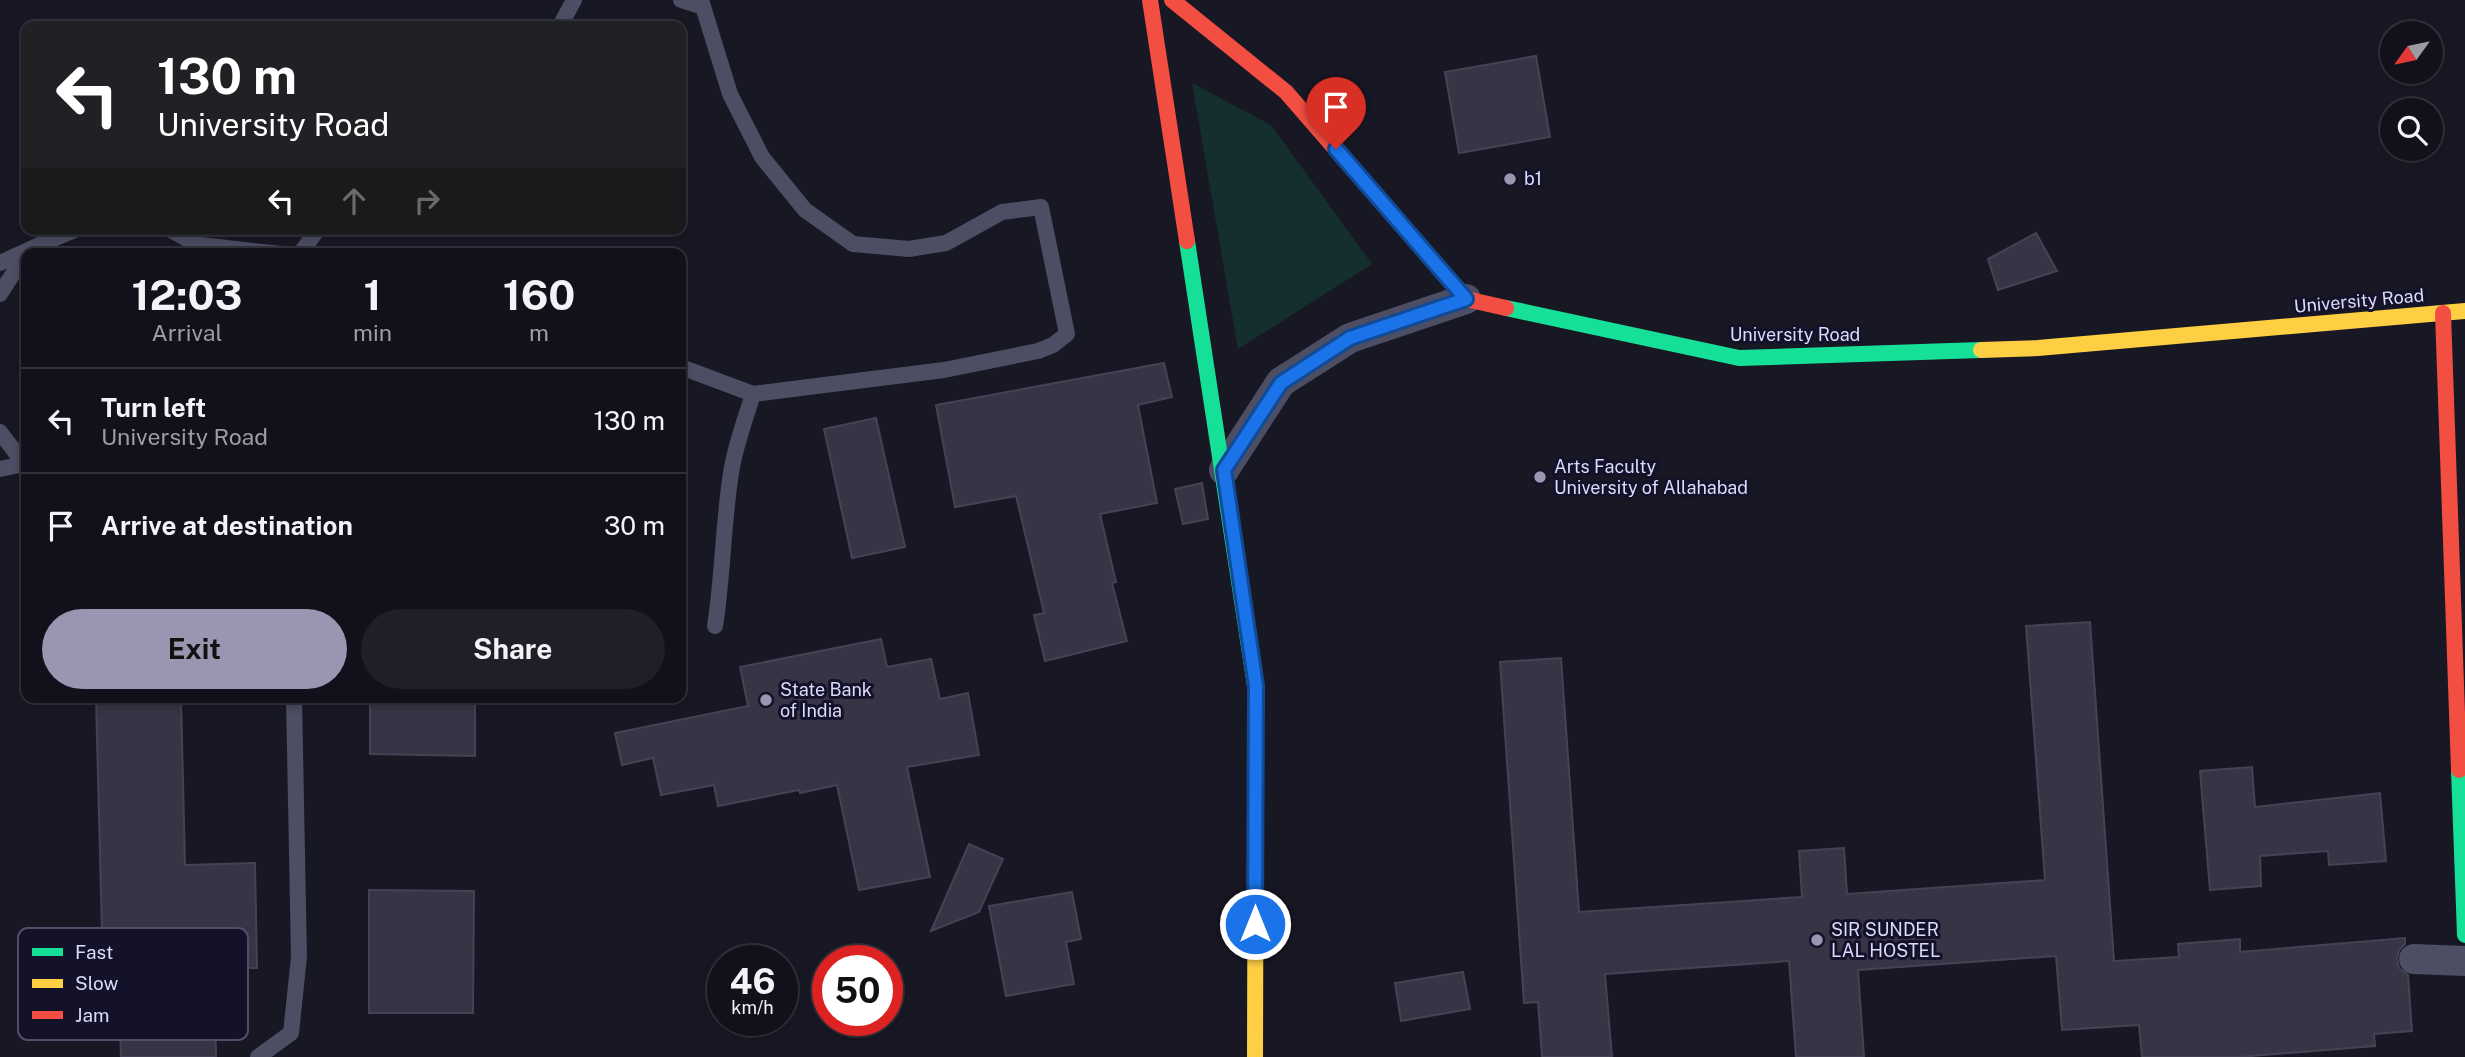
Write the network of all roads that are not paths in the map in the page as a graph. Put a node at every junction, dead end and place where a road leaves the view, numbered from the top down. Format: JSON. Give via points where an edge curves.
{"nodes":[{"id":1,"x":574,"y":0,"type":"edge"},
{"id":2,"x":681,"y":0,"type":"edge"},
{"id":3,"x":1150,"y":0,"type":"edge"},
{"id":4,"x":1172,"y":0,"type":"edge"},
{"id":5,"x":702,"y":4,"type":"edge"},
{"id":6,"x":563,"y":21,"type":"edge"},
{"id":7,"x":64,"y":235,"type":"edge"},
{"id":8,"x":180,"y":235,"type":"edge"},
{"id":9,"x":48,"y":242,"type":"junction"},
{"id":10,"x":34,"y":248,"type":"edge"},
{"id":11,"x":41,"y":248,"type":"edge"},
{"id":12,"x":204,"y":248,"type":"edge"},
{"id":13,"x":21,"y":254,"type":"edge"},
{"id":14,"x":0,"y":263,"type":"edge"},
{"id":15,"x":21,"y":264,"type":"edge"},
{"id":16,"x":0,"y":294,"type":"edge"},
{"id":17,"x":1466,"y":299,"type":"junction"},
{"id":18,"x":2465,"y":311,"type":"edge"},
{"id":19,"x":2443,"y":313,"type":"junction"},
{"id":20,"x":686,"y":369,"type":"edge"},
{"id":21,"x":753,"y":394,"type":"junction"},
{"id":22,"x":0,"y":432,"type":"edge"},
{"id":23,"x":21,"y":460,"type":"edge"},
{"id":24,"x":21,"y":466,"type":"edge"},
{"id":25,"x":0,"y":469,"type":"edge"},
{"id":26,"x":1224,"y":470,"type":"junction"},
{"id":27,"x":715,"y":625,"type":"dead end"},
{"id":28,"x":294,"y":703,"type":"edge"},
{"id":29,"x":2465,"y":935,"type":"edge"},
{"id":30,"x":2414,"y":959,"type":"dead end"},
{"id":31,"x":2465,"y":961,"type":"edge"},
{"id":32,"x":258,"y":1057,"type":"edge"},
{"id":33,"x":1255,"y":1057,"type":"edge"}],
"edges":[{"from":1,"to":6,"type":"lane"},
{"from":2,"to":5,"type":"lane"},
{"from":3,"to":26,"type":"street"},
{"from":4,"to":17,"type":"street","via":[[1286,92]]},
{"from":5,"to":21,"type":"lane","via":[[730,94],[762,157],[805,210],[853,244],[909,250],[946,243],[1002,212],[1041,207],[1067,334],[1038,351],[944,370]]},
{"from":7,"to":9,"type":"lane"},
{"from":8,"to":12,"type":"lane"},
{"from":9,"to":10,"type":"lane"},
{"from":9,"to":11,"type":"lane"},
{"from":13,"to":14,"type":"lane"},
{"from":15,"to":16,"type":"lane"},
{"from":17,"to":19,"type":"street","name":"University Road","via":[[1739,358],[2038,348]]},
{"from":17,"to":26,"type":"street","via":[[1350,338],[1281,383]]},
{"from":18,"to":19,"type":"street","name":"University Road"},
{"from":19,"to":29,"type":"street"},
{"from":20,"to":21,"type":"lane"},
{"from":21,"to":27,"type":"lane","via":[[731,469]]},
{"from":22,"to":23,"type":"lane"},
{"from":24,"to":25,"type":"lane"},
{"from":26,"to":33,"type":"street","via":[[1256,686]]},
{"from":28,"to":32,"type":"lane","via":[[299,957],[291,1033]]},
{"from":30,"to":31,"type":"street"}]}
